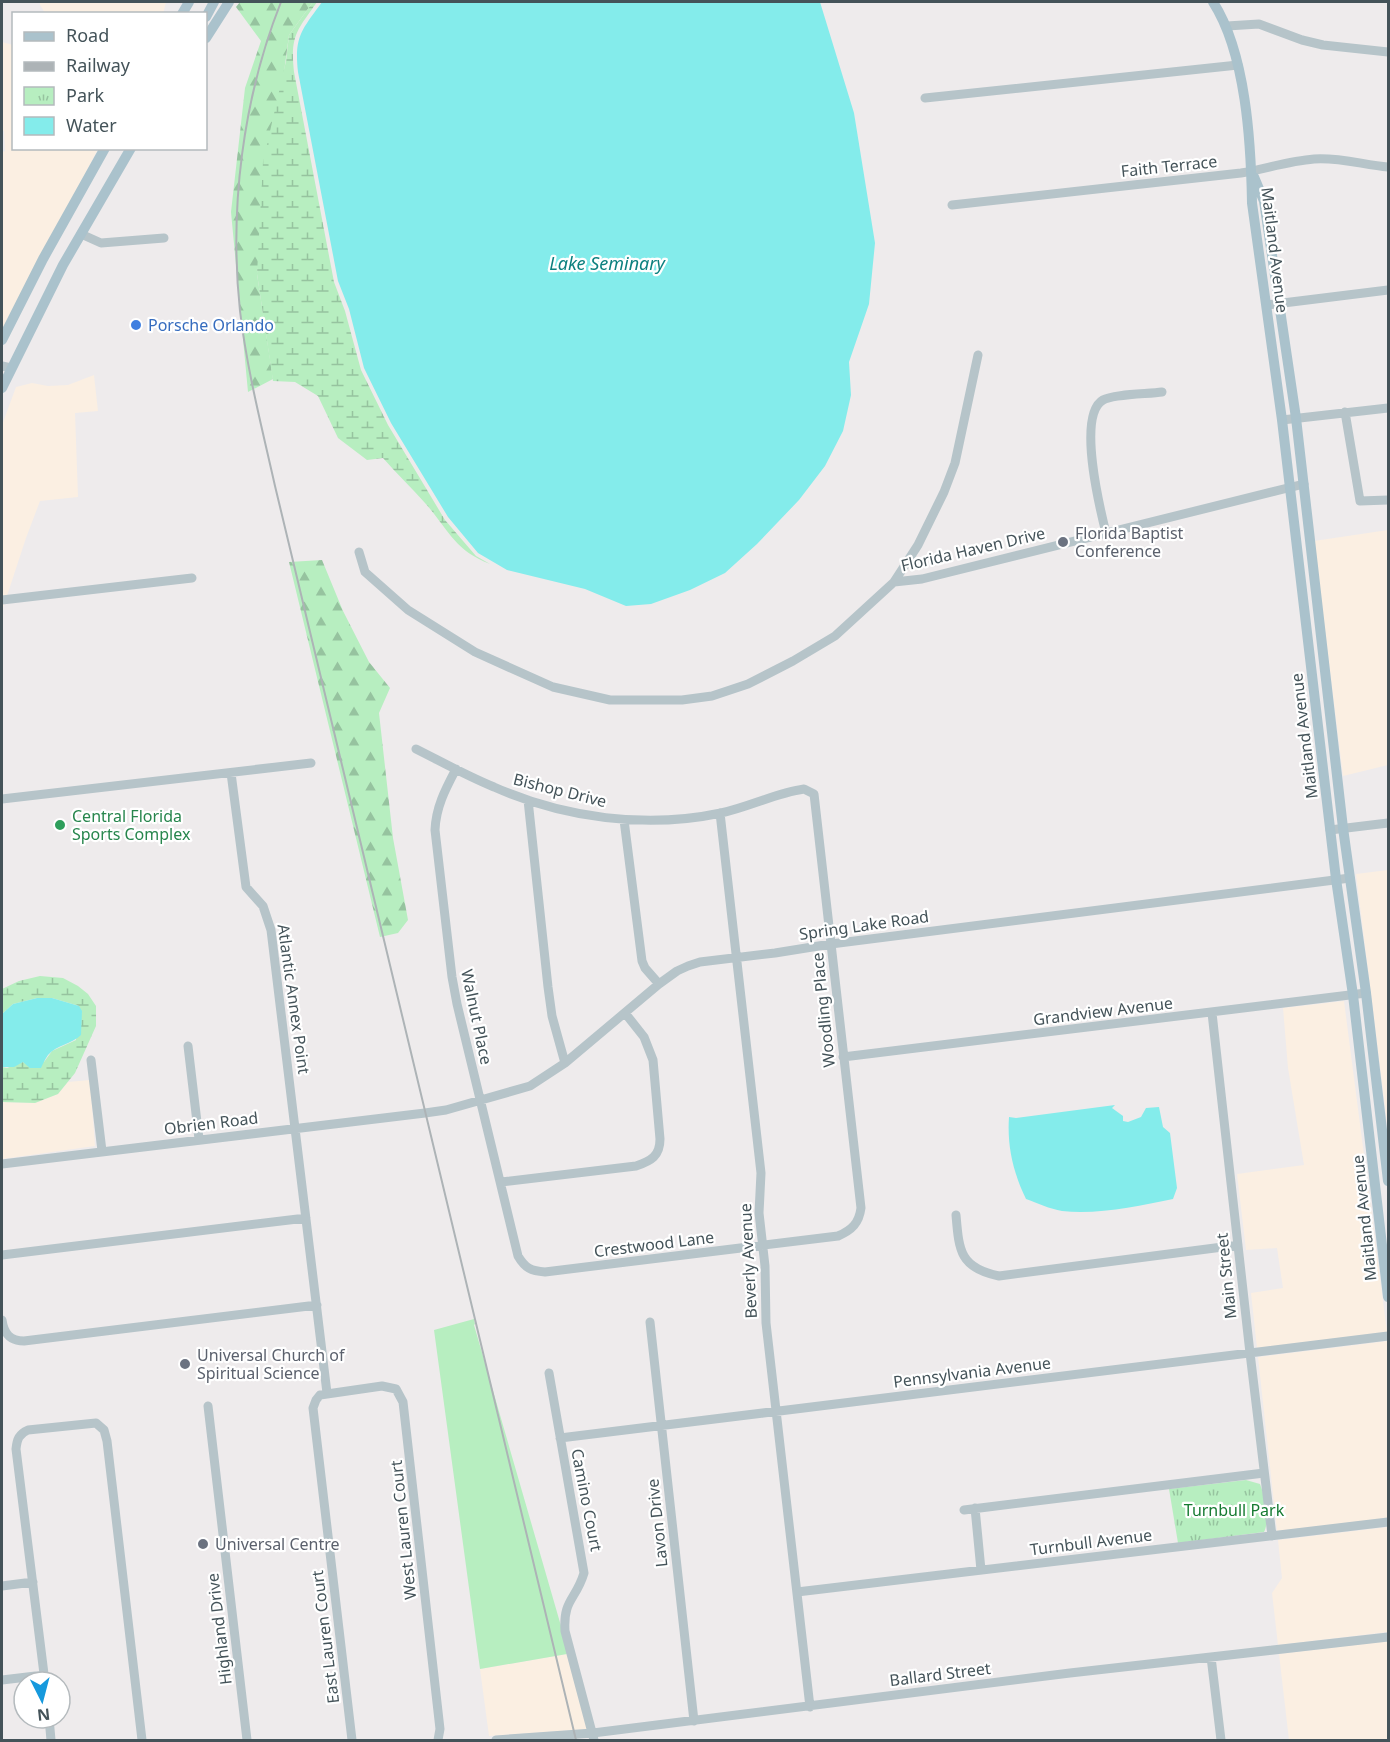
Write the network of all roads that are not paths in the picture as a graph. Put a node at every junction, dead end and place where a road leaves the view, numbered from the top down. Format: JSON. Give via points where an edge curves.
{"nodes":[{"id":1,"x":229,"y":2,"type":"edge"},
{"id":2,"x":1213,"y":2,"type":"edge"},
{"id":3,"x":1227,"y":26,"type":"junction"},
{"id":4,"x":207,"y":36,"type":"edge"},
{"id":5,"x":1389,"y":52,"type":"edge"},
{"id":6,"x":1238,"y":65,"type":"junction"},
{"id":7,"x":925,"y":98,"type":"dead end"},
{"id":8,"x":104,"y":150,"type":"edge"},
{"id":9,"x":130,"y":150,"type":"edge"},
{"id":10,"x":1389,"y":167,"type":"edge"},
{"id":11,"x":1251,"y":171,"type":"junction"},
{"id":12,"x":952,"y":205,"type":"dead end"},
{"id":13,"x":81,"y":234,"type":"junction"},
{"id":14,"x":164,"y":238,"type":"dead end"},
{"id":15,"x":1389,"y":290,"type":"edge"},
{"id":16,"x":1280,"y":303,"type":"junction"},
{"id":17,"x":1267,"y":304,"type":"junction"},
{"id":18,"x":2,"y":340,"type":"edge"},
{"id":19,"x":978,"y":356,"type":"dead end"},
{"id":20,"x":6,"y":367,"type":"edge"},
{"id":21,"x":2,"y":388,"type":"edge"},
{"id":22,"x":1162,"y":392,"type":"dead end"},
{"id":23,"x":1389,"y":408,"type":"edge"},
{"id":24,"x":1345,"y":412,"type":"junction"},
{"id":25,"x":1296,"y":418,"type":"junction"},
{"id":26,"x":1282,"y":420,"type":"junction"},
{"id":27,"x":1304,"y":484,"type":"junction"},
{"id":28,"x":1290,"y":488,"type":"junction"},
{"id":29,"x":1389,"y":500,"type":"edge"},
{"id":30,"x":1106,"y":533,"type":"junction"},
{"id":31,"x":359,"y":552,"type":"dead end"},
{"id":32,"x":192,"y":578,"type":"dead end"},
{"id":33,"x":894,"y":582,"type":"junction"},
{"id":34,"x":2,"y":600,"type":"edge"},
{"id":35,"x":1321,"y":639,"type":"junction"},
{"id":36,"x":1310,"y":657,"type":"junction"},
{"id":37,"x":416,"y":749,"type":"dead end"},
{"id":38,"x":1334,"y":752,"type":"junction"},
{"id":39,"x":1321,"y":753,"type":"junction"},
{"id":40,"x":311,"y":763,"type":"dead end"},
{"id":41,"x":456,"y":769,"type":"junction"},
{"id":42,"x":231,"y":773,"type":"junction"},
{"id":43,"x":810,"y":790,"type":"joint"},
{"id":44,"x":2,"y":799,"type":"edge"},
{"id":45,"x":528,"y":800,"type":"junction"},
{"id":46,"x":720,"y":813,"type":"junction"},
{"id":47,"x":624,"y":820,"type":"junction"},
{"id":48,"x":1389,"y":823,"type":"edge"},
{"id":49,"x":1343,"y":828,"type":"junction"},
{"id":50,"x":1330,"y":830,"type":"junction"},
{"id":51,"x":1350,"y":878,"type":"junction"},
{"id":52,"x":1336,"y":879,"type":"junction"},
{"id":53,"x":831,"y":944,"type":"junction"},
{"id":54,"x":737,"y":958,"type":"junction"},
{"id":55,"x":658,"y":984,"type":"junction"},
{"id":56,"x":1366,"y":993,"type":"junction"},
{"id":57,"x":1353,"y":995,"type":"junction"},
{"id":58,"x":1212,"y":1012,"type":"junction"},
{"id":59,"x":625,"y":1013,"type":"junction"},
{"id":60,"x":188,"y":1046,"type":"dead end"},
{"id":61,"x":843,"y":1057,"type":"junction"},
{"id":62,"x":91,"y":1060,"type":"dead end"},
{"id":63,"x":565,"y":1063,"type":"junction"},
{"id":64,"x":480,"y":1101,"type":"junction"},
{"id":65,"x":425,"y":1113,"type":"joint"},
{"id":66,"x":295,"y":1128,"type":"junction"},
{"id":67,"x":199,"y":1139,"type":"junction"},
{"id":68,"x":1386,"y":1140,"type":"edge"},
{"id":69,"x":1371,"y":1141,"type":"junction"},
{"id":70,"x":102,"y":1151,"type":"junction"},
{"id":71,"x":2,"y":1164,"type":"edge"},
{"id":72,"x":1389,"y":1181,"type":"edge"},
{"id":73,"x":501,"y":1182,"type":"junction"},
{"id":74,"x":956,"y":1215,"type":"dead end"},
{"id":75,"x":306,"y":1218,"type":"junction"},
{"id":76,"x":855,"y":1226,"type":"joint"},
{"id":77,"x":1238,"y":1245,"type":"junction"},
{"id":78,"x":763,"y":1246,"type":"junction"},
{"id":79,"x":2,"y":1255,"type":"edge"},
{"id":80,"x":526,"y":1268,"type":"joint"},
{"id":81,"x":1389,"y":1298,"type":"edge"},
{"id":82,"x":317,"y":1305,"type":"junction"},
{"id":83,"x":2,"y":1320,"type":"edge"},
{"id":84,"x":650,"y":1322,"type":"dead end"},
{"id":85,"x":1389,"y":1336,"type":"edge"},
{"id":86,"x":1250,"y":1353,"type":"junction"},
{"id":87,"x":549,"y":1373,"type":"dead end"},
{"id":88,"x":327,"y":1394,"type":"junction"},
{"id":89,"x":208,"y":1406,"type":"dead end"},
{"id":90,"x":777,"y":1410,"type":"junction"},
{"id":91,"x":661,"y":1425,"type":"junction"},
{"id":92,"x":560,"y":1438,"type":"junction"},
{"id":93,"x":1264,"y":1473,"type":"junction"},
{"id":94,"x":975,"y":1508,"type":"junction"},
{"id":95,"x":964,"y":1510,"type":"dead end"},
{"id":96,"x":1389,"y":1522,"type":"edge"},
{"id":97,"x":1272,"y":1536,"type":"junction"},
{"id":98,"x":981,"y":1570,"type":"junction"},
{"id":99,"x":33,"y":1582,"type":"junction"},
{"id":100,"x":2,"y":1586,"type":"edge"},
{"id":101,"x":796,"y":1592,"type":"junction"},
{"id":102,"x":1389,"y":1636,"type":"edge"},
{"id":103,"x":1211,"y":1657,"type":"junction"},
{"id":104,"x":43,"y":1670,"type":"edge"},
{"id":105,"x":810,"y":1707,"type":"junction"},
{"id":106,"x":694,"y":1721,"type":"junction"},
{"id":107,"x":594,"y":1737,"type":"edge"},
{"id":108,"x":142,"y":1740,"type":"edge"},
{"id":109,"x":248,"y":1740,"type":"edge"},
{"id":110,"x":352,"y":1740,"type":"edge"},
{"id":111,"x":438,"y":1740,"type":"edge"},
{"id":112,"x":496,"y":1740,"type":"edge"},
{"id":113,"x":1221,"y":1740,"type":"edge"}],
"edges":[{"from":1,"to":4,"type":"main road"},
{"from":2,"to":3,"type":"main road","name":"Maitland Avenue"},
{"from":3,"to":5,"type":"street","via":[[1260,24],[1323,45]]},
{"from":3,"to":6,"type":"main road","name":"Maitland Avenue"},
{"from":6,"to":7,"type":"street"},
{"from":6,"to":11,"type":"main road","name":"Maitland Avenue"},
{"from":8,"to":18,"type":"main road"},
{"from":9,"to":13,"type":"main road"},
{"from":10,"to":11,"type":"street","name":"Faith Terrace","via":[[1314,159]]},
{"from":11,"to":12,"type":"street","name":"Faith Terrace"},
{"from":11,"to":16,"type":"main road","name":"Maitland Avenue","via":[[1264,201]]},
{"from":11,"to":17,"type":"main road","name":"Maitland Avenue"},
{"from":13,"to":14,"type":"street","via":[[101,243]]},
{"from":13,"to":20,"type":"main road"},
{"from":15,"to":16,"type":"street"},
{"from":16,"to":17,"type":"street"},
{"from":16,"to":25,"type":"main road","name":"Maitland Avenue"},
{"from":17,"to":26,"type":"main road","name":"Maitland Avenue"},
{"from":19,"to":33,"type":"street","via":[[966,420],[945,492]]},
{"from":20,"to":21,"type":"main road"},
{"from":22,"to":30,"type":"street","via":[[1112,397],[1103,400],[1094,411],[1092,462]]},
{"from":23,"to":24,"type":"street"},
{"from":24,"to":25,"type":"street"},
{"from":24,"to":29,"type":"street","via":[[1360,501]]},
{"from":25,"to":26,"type":"street"},
{"from":25,"to":27,"type":"main road","name":"Maitland Avenue"},
{"from":26,"to":28,"type":"main road","name":"Maitland Avenue"},
{"from":27,"to":28,"type":"street","name":"Florida Haven Drive"},
{"from":27,"to":35,"type":"main road","name":"Maitland Avenue"},
{"from":28,"to":30,"type":"street","name":"Florida Haven Drive"},
{"from":28,"to":36,"type":"main road","name":"Maitland Avenue"},
{"from":30,"to":33,"type":"street","name":"Florida Haven Drive","via":[[922,579]]},
{"from":31,"to":33,"type":"street","via":[[365,572],[387,592],[408,610],[475,652],[553,687],[610,700],[682,700],[712,696],[748,684],[835,636]]},
{"from":32,"to":34,"type":"street"},
{"from":35,"to":36,"type":"main road"},
{"from":35,"to":38,"type":"main road","name":"Maitland Avenue"},
{"from":36,"to":39,"type":"main road","name":"Maitland Avenue"},
{"from":37,"to":41,"type":"street","name":"Bishop Drive"},
{"from":38,"to":39,"type":"street"},
{"from":38,"to":49,"type":"main road","name":"Maitland Avenue"},
{"from":39,"to":50,"type":"main road","name":"Maitland Avenue"},
{"from":40,"to":42,"type":"street"},
{"from":41,"to":45,"type":"street","name":"Bishop Drive"},
{"from":41,"to":64,"type":"street","name":"Walnut Place","via":[[440,801],[435,830],[452,977]]},
{"from":42,"to":44,"type":"street"},
{"from":42,"to":66,"type":"street","name":"Atlantic Annex Point","via":[[246,886],[262,906],[271,930]]},
{"from":43,"to":46,"type":"street","name":"Bishop Drive"},
{"from":43,"to":53,"type":"street","name":"Woodling Place","via":[[816,802]]},
{"from":45,"to":47,"type":"street","name":"Bishop Drive"},
{"from":45,"to":63,"type":"street","via":[[552,1016]]},
{"from":46,"to":47,"type":"street","name":"Bishop Drive","via":[[684,819]]},
{"from":46,"to":54,"type":"street","name":"Beverly Avenue"},
{"from":47,"to":55,"type":"street","via":[[642,960]]},
{"from":48,"to":49,"type":"street"},
{"from":49,"to":50,"type":"street"},
{"from":49,"to":51,"type":"main road","name":"Maitland Avenue"},
{"from":50,"to":52,"type":"main road","name":"Maitland Avenue"},
{"from":51,"to":52,"type":"street","name":"Spring Lake Road"},
{"from":51,"to":56,"type":"main road","name":"Maitland Avenue"},
{"from":52,"to":53,"type":"street","name":"Spring Lake Road"},
{"from":52,"to":57,"type":"main road","name":"Maitland Avenue"},
{"from":53,"to":54,"type":"street","name":"Spring Lake Road"},
{"from":53,"to":61,"type":"street","name":"Woodling Place"},
{"from":54,"to":55,"type":"street","name":"Spring Lake Road","via":[[688,966]]},
{"from":54,"to":78,"type":"street","name":"Beverly Avenue","via":[[761,1173],[759,1214]]},
{"from":55,"to":59,"type":"street","name":"Spring Lake Road"},
{"from":56,"to":57,"type":"street","name":"Grandview Avenue"},
{"from":56,"to":68,"type":"main road","name":"Maitland Avenue"},
{"from":57,"to":58,"type":"street","name":"Grandview Avenue"},
{"from":57,"to":69,"type":"main road","name":"Maitland Avenue"},
{"from":58,"to":61,"type":"street","name":"Grandview Avenue"},
{"from":58,"to":77,"type":"street","name":"Main Street"},
{"from":59,"to":63,"type":"street","name":"Spring Lake Road"},
{"from":59,"to":73,"type":"street","via":[[644,1037],[653,1060],[660,1139],[656,1157],[636,1166]]},
{"from":60,"to":67,"type":"street"},
{"from":61,"to":76,"type":"street","name":"Woodling Place","via":[[861,1208]]},
{"from":62,"to":70,"type":"street"},
{"from":63,"to":64,"type":"street","name":"Spring Lake Road","via":[[530,1086]]},
{"from":64,"to":65,"type":"street","name":"Spring Lake Road"},
{"from":64,"to":73,"type":"street","name":"Walnut Place"},
{"from":65,"to":66,"type":"street","name":"Obrien Road"},
{"from":66,"to":67,"type":"street","name":"Obrien Road"},
{"from":66,"to":75,"type":"street","name":"Atlantic Annex Point"},
{"from":67,"to":70,"type":"street","name":"Obrien Road"},
{"from":68,"to":69,"type":"street"},
{"from":68,"to":72,"type":"main road","name":"Maitland Avenue"},
{"from":69,"to":81,"type":"main road","name":"Maitland Avenue"},
{"from":70,"to":71,"type":"street","name":"Obrien Road"},
{"from":73,"to":80,"type":"street","name":"Walnut Place","via":[[518,1256]]},
{"from":74,"to":77,"type":"street","via":[[964,1260],[973,1268],[999,1276]]},
{"from":75,"to":79,"type":"street"},
{"from":75,"to":82,"type":"street","name":"Atlantic Annex Point"},
{"from":76,"to":78,"type":"street","name":"Crestwood Lane","via":[[838,1236]]},
{"from":77,"to":86,"type":"street","name":"Main Street"},
{"from":78,"to":80,"type":"street","name":"Crestwood Lane","via":[[545,1272]]},
{"from":78,"to":90,"type":"street","name":"Beverly Avenue","via":[[766,1323]]},
{"from":82,"to":83,"type":"street","via":[[24,1341],[9,1338]]},
{"from":82,"to":88,"type":"street","name":"Atlantic Annex Point"},
{"from":84,"to":91,"type":"street","name":"Lavon Drive"},
{"from":85,"to":86,"type":"street","name":"Pennsylvania Avenue"},
{"from":86,"to":90,"type":"street","name":"Pennsylvania Avenue"},
{"from":86,"to":93,"type":"street","name":"Main Street"},
{"from":87,"to":92,"type":"street","name":"Camino Court"},
{"from":88,"to":110,"type":"street","name":"East Lauren Court","via":[[320,1395],[313,1408]]},
{"from":88,"to":111,"type":"street","name":"West Lauren Court","via":[[390,1386],[401,1394],[440,1729]]},
{"from":89,"to":109,"type":"street","name":"Highland Drive"},
{"from":90,"to":91,"type":"street","name":"Pennsylvania Avenue"},
{"from":90,"to":101,"type":"street","name":"Beverly Avenue"},
{"from":91,"to":92,"type":"street","name":"Pennsylvania Avenue"},
{"from":91,"to":106,"type":"street","name":"Lavon Drive"},
{"from":92,"to":107,"type":"street","name":"Camino Court","via":[[584,1573],[567,1604],[565,1631]]},
{"from":93,"to":94,"type":"street"},
{"from":93,"to":97,"type":"street","name":"Main Street"},
{"from":94,"to":95,"type":"street"},
{"from":94,"to":98,"type":"street"},
{"from":96,"to":97,"type":"street","name":"Turnbull Avenue"},
{"from":97,"to":98,"type":"street","name":"Turnbull Avenue"},
{"from":98,"to":101,"type":"street","name":"Turnbull Avenue"},
{"from":99,"to":100,"type":"street"},
{"from":99,"to":104,"type":"street"},
{"from":99,"to":108,"type":"street","via":[[16,1449],[21,1433],[35,1428],[96,1423],[107,1442]]},
{"from":101,"to":105,"type":"street","name":"Beverly Avenue"},
{"from":102,"to":103,"type":"street","name":"Ballard Street"},
{"from":103,"to":105,"type":"street","name":"Ballard Street"},
{"from":103,"to":113,"type":"street"},
{"from":105,"to":106,"type":"street","name":"Ballard Street"},
{"from":106,"to":107,"type":"street","name":"Ballard Street"},
{"from":107,"to":112,"type":"street","name":"Ballard Street"}]}
